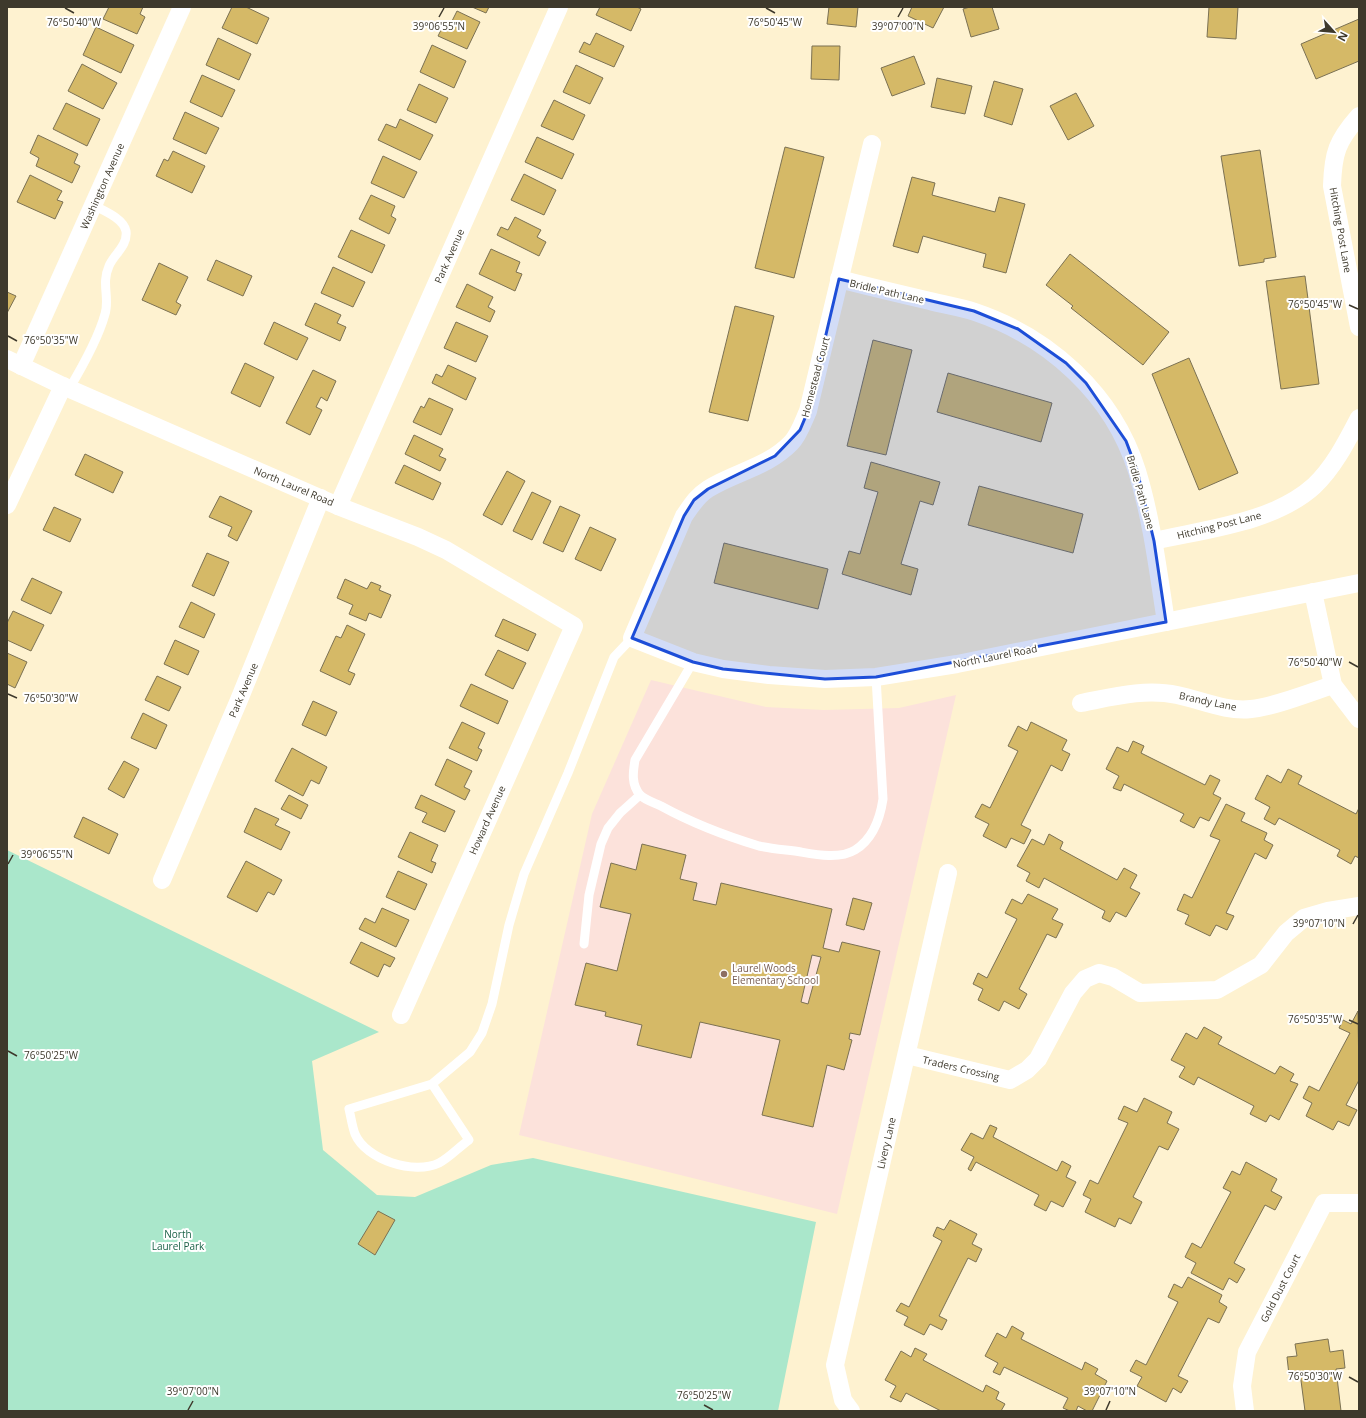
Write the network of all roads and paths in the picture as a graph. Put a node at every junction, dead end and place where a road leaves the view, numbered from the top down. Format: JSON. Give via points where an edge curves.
{"nodes":[{"id":1,"x":182,"y":7,"type":"edge"},
{"id":2,"x":559,"y":7,"type":"edge"},
{"id":3,"x":1359,"y":116,"type":"edge"},
{"id":4,"x":872,"y":144,"type":"dead end"},
{"id":5,"x":93,"y":205,"type":"junction"},
{"id":6,"x":839,"y":279,"type":"junction"},
{"id":7,"x":1359,"y":327,"type":"edge"},
{"id":8,"x":14,"y":363,"type":"edge"},
{"id":9,"x":66,"y":387,"type":"junction"},
{"id":10,"x":1359,"y":418,"type":"edge"},
{"id":11,"x":321,"y":498,"type":"junction"},
{"id":12,"x":7,"y":504,"type":"edge"},
{"id":13,"x":338,"y":506,"type":"junction"},
{"id":14,"x":1154,"y":541,"type":"junction"},
{"id":15,"x":1359,"y":583,"type":"edge"},
{"id":16,"x":1313,"y":592,"type":"junction"},
{"id":17,"x":1166,"y":622,"type":"junction"},
{"id":18,"x":574,"y":626,"type":"joint"},
{"id":19,"x":632,"y":638,"type":"junction"},
{"id":20,"x":693,"y":662,"type":"junction"},
{"id":21,"x":876,"y":677,"type":"junction"},
{"id":22,"x":1333,"y":686,"type":"junction"},
{"id":23,"x":1081,"y":703,"type":"dead end"},
{"id":24,"x":1359,"y":719,"type":"edge"},
{"id":25,"x":640,"y":795,"type":"junction"},
{"id":26,"x":948,"y":873,"type":"dead end"},
{"id":27,"x":162,"y":880,"type":"dead end"},
{"id":28,"x":1359,"y":906,"type":"edge"},
{"id":29,"x":584,"y":944,"type":"dead end"},
{"id":30,"x":401,"y":1015,"type":"dead end"},
{"id":31,"x":907,"y":1055,"type":"junction"},
{"id":32,"x":432,"y":1084,"type":"junction"},
{"id":33,"x":1359,"y":1203,"type":"edge"},
{"id":34,"x":851,"y":1411,"type":"edge"},
{"id":35,"x":1245,"y":1411,"type":"edge"}],
"edges":[{"from":1,"to":5,"type":"street","name":"Washington Avenue"},
{"from":2,"to":13,"type":"street","name":"Park Avenue"},
{"from":3,"to":7,"type":"street","name":"Hitching Post Lane","via":[[1338,143],[1333,164],[1332,186]]},
{"from":4,"to":6,"type":"street","name":"Homestead Court"},
{"from":5,"to":8,"type":"street","name":"Washington Avenue"},
{"from":5,"to":9,"type":"lane","via":[[118,219],[126,229],[126,239],[109,266],[104,284],[107,295],[105,314],[80,371]]},
{"from":6,"to":14,"type":"street","name":"Bridle Path Lane","via":[[974,311],[1018,329],[1046,346],[1094,393],[1126,441],[1137,470]]},
{"from":6,"to":19,"type":"street","name":"Homestead Court","via":[[808,411],[800,430],[791,443],[775,456],[708,489],[694,500],[684,516]]},
{"from":8,"to":9,"type":"street","name":"North Laurel Road"},
{"from":9,"to":11,"type":"street","name":"North Laurel Road"},
{"from":9,"to":12,"type":"street"},
{"from":10,"to":14,"type":"street","name":"Hitching Post Lane","via":[[1347,442],[1330,466],[1314,485],[1290,503],[1256,518]]},
{"from":11,"to":13,"type":"street","name":"North Laurel Road"},
{"from":11,"to":27,"type":"street","name":"Park Avenue"},
{"from":13,"to":18,"type":"street","name":"North Laurel Road","via":[[446,550]]},
{"from":14,"to":17,"type":"street","name":"Bridle Path Lane"},
{"from":15,"to":16,"type":"street","name":"North Laurel Road"},
{"from":16,"to":17,"type":"street","name":"North Laurel Road"},
{"from":16,"to":22,"type":"street"},
{"from":17,"to":21,"type":"street","name":"North Laurel Road","via":[[929,669]]},
{"from":18,"to":30,"type":"street","name":"Howard Avenue"},
{"from":19,"to":20,"type":"street","name":"North Laurel Road"},
{"from":19,"to":32,"type":"lane","via":[[614,657],[568,774],[524,874],[509,925],[490,1013],[482,1033],[470,1052]]},
{"from":20,"to":21,"type":"street","name":"North Laurel Road","via":[[769,676],[825,679]]},
{"from":20,"to":25,"type":"lane","via":[[635,760],[632,772]]},
{"from":21,"to":25,"type":"lane","via":[[883,799],[880,816],[874,829],[854,851],[839,856],[761,846],[680,817]]},
{"from":22,"to":23,"type":"street","name":"Brandy Lane","via":[[1251,709],[1153,693],[1133,693]]},
{"from":22,"to":24,"type":"street"},
{"from":25,"to":29,"type":"lane","via":[[608,828],[601,844],[589,896]]},
{"from":26,"to":31,"type":"street","name":"Livery Lane"},
{"from":28,"to":31,"type":"street","name":"Traders Crossing","via":[[1304,918],[1286,933],[1261,965],[1217,990],[1140,993],[1113,977],[1099,973],[1085,979],[1073,993],[1038,1059],[1027,1070],[1010,1080]]},
{"from":31,"to":34,"type":"street","name":"Livery Lane","via":[[835,1365],[843,1400]]},
{"from":32,"to":32,"type":"lane","via":[[349,1109],[355,1135],[370,1152],[391,1163],[420,1168],[439,1163],[469,1140]]},
{"from":33,"to":35,"type":"street","name":"Gold Dust Court","via":[[1324,1203],[1247,1352],[1242,1386]]}]}
